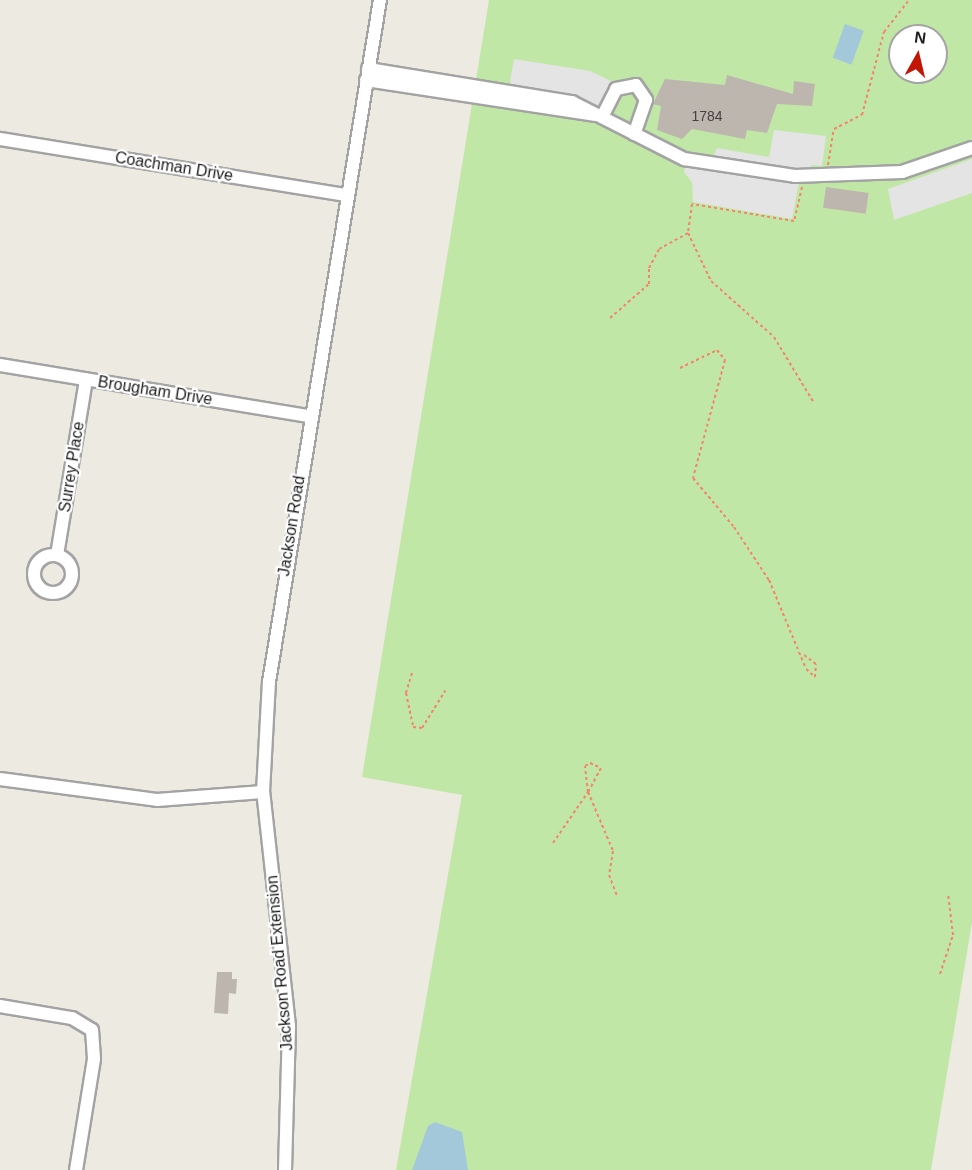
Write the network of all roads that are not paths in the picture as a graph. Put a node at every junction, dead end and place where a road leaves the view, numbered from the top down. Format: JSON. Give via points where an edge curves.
{"nodes":[{"id":1,"x":380,"y":0,"type":"edge"},
{"id":2,"x":367,"y":74,"type":"junction"},
{"id":3,"x":600,"y":116,"type":"junction"},
{"id":4,"x":634,"y":134,"type":"junction"},
{"id":5,"x":0,"y":139,"type":"edge"},
{"id":6,"x":972,"y":148,"type":"edge"},
{"id":7,"x":347,"y":195,"type":"junction"},
{"id":8,"x":0,"y":366,"type":"edge"},
{"id":9,"x":86,"y":380,"type":"junction"},
{"id":10,"x":309,"y":416,"type":"junction"},
{"id":11,"x":57,"y":555,"type":"dead end"},
{"id":12,"x":0,"y":779,"type":"edge"},
{"id":13,"x":263,"y":792,"type":"junction"},
{"id":14,"x":0,"y":1006,"type":"edge"},
{"id":15,"x":76,"y":1170,"type":"edge"},
{"id":16,"x":285,"y":1170,"type":"edge"}],
"edges":[{"from":1,"to":2,"type":"street","name":"Jackson Road"},
{"from":2,"to":3,"type":"street","via":[[572,102]]},
{"from":2,"to":7,"type":"street","name":"Jackson Road"},
{"from":3,"to":4,"type":"street"},
{"from":3,"to":4,"type":"street","via":[[626,85],[645,92]]},
{"from":4,"to":6,"type":"street","via":[[684,159],[773,172],[902,172]]},
{"from":5,"to":7,"type":"street","name":"Coachman Drive"},
{"from":7,"to":10,"type":"street","name":"Jackson Road"},
{"from":8,"to":9,"type":"street","name":"Brougham Drive"},
{"from":9,"to":10,"type":"street","name":"Brougham Drive"},
{"from":9,"to":11,"type":"street","name":"Surrey Place"},
{"from":10,"to":13,"type":"street","name":"Jackson Road","via":[[269,682]]},
{"from":12,"to":13,"type":"street","via":[[157,800]]},
{"from":13,"to":16,"type":"street","name":"Jackson Road Extension","via":[[289,1026]]},
{"from":14,"to":15,"type":"street","via":[[72,1018],[92,1030],[94,1059]]}]}
